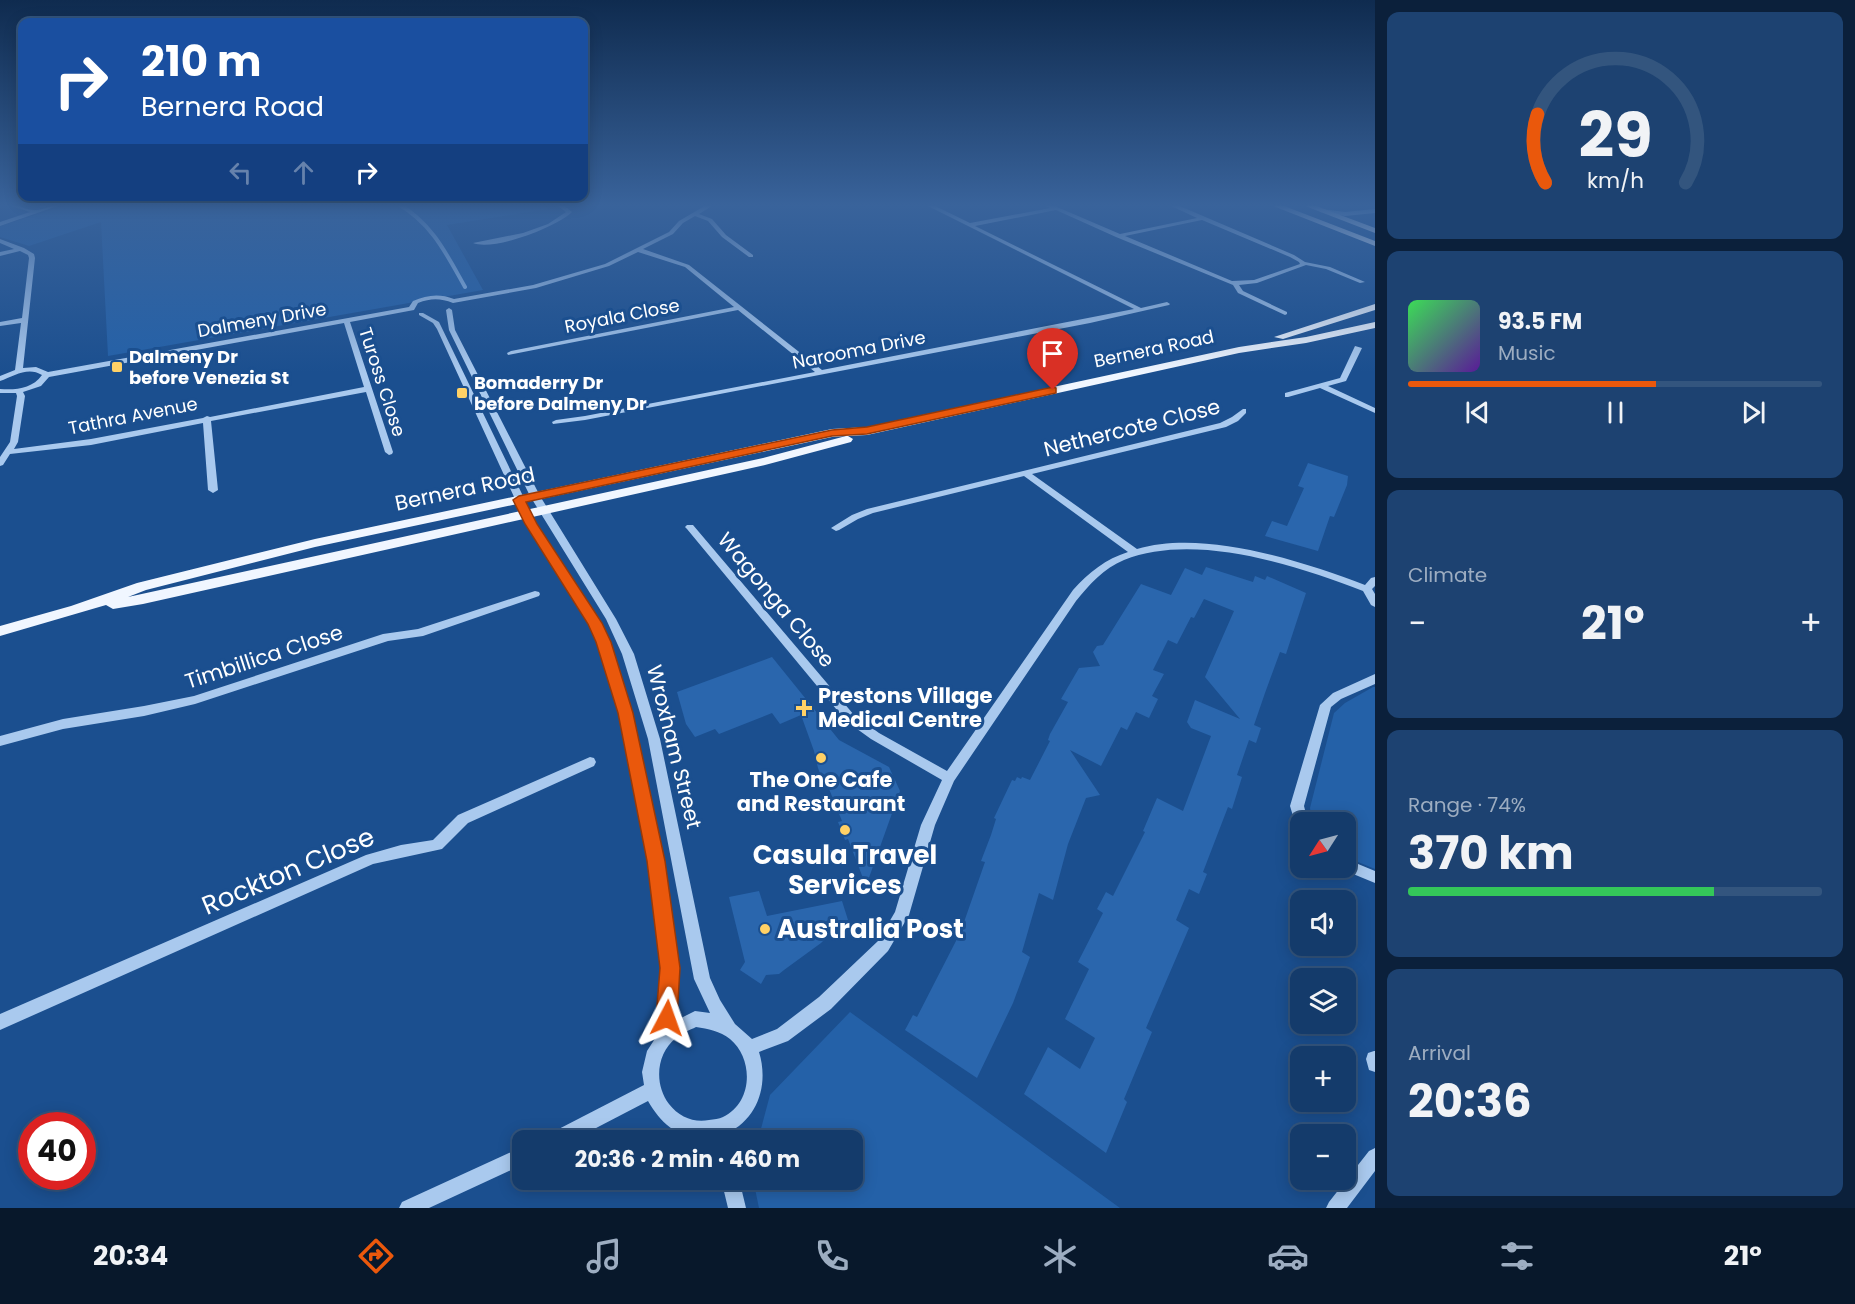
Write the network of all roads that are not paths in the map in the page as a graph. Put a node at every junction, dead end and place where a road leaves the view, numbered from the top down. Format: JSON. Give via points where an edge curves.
{"nodes":[{"id":1,"x":32,"y":260,"type":"edge"},
{"id":2,"x":617,"y":260,"type":"edge"},
{"id":3,"x":670,"y":260,"type":"edge"},
{"id":4,"x":1041,"y":260,"type":"edge"},
{"id":5,"x":1175,"y":260,"type":"edge"},
{"id":6,"x":1297,"y":260,"type":"edge"},
{"id":7,"x":1303,"y":263,"type":"junction"},
{"id":8,"x":1362,"y":282,"type":"dead end"},
{"id":9,"x":1236,"y":284,"type":"junction"},
{"id":10,"x":1167,"y":304,"type":"dead end"},
{"id":11,"x":1375,"y":307,"type":"edge"},
{"id":12,"x":740,"y":308,"type":"junction"},
{"id":13,"x":412,"y":309,"type":"junction"},
{"id":14,"x":445,"y":309,"type":"junction"},
{"id":15,"x":1140,"y":310,"type":"junction"},
{"id":16,"x":1285,"y":313,"type":"dead end"},
{"id":17,"x":421,"y":314,"type":"junction"},
{"id":18,"x":25,"y":320,"type":"junction"},
{"id":19,"x":346,"y":320,"type":"junction"},
{"id":20,"x":0,"y":324,"type":"edge"},
{"id":21,"x":1375,"y":325,"type":"edge"},
{"id":22,"x":1358,"y":348,"type":"dead end"},
{"id":23,"x":1239,"y":350,"type":"junction"},
{"id":24,"x":511,"y":353,"type":"dead end"},
{"id":25,"x":19,"y":371,"type":"junction"},
{"id":26,"x":821,"y":373,"type":"junction"},
{"id":27,"x":46,"y":375,"type":"junction"},
{"id":28,"x":0,"y":379,"type":"edge"},
{"id":29,"x":1322,"y":386,"type":"junction"},
{"id":30,"x":368,"y":388,"type":"junction"},
{"id":31,"x":0,"y":391,"type":"edge"},
{"id":32,"x":19,"y":391,"type":"junction"},
{"id":33,"x":1288,"y":395,"type":"dead end"},
{"id":34,"x":1243,"y":411,"type":"dead end"},
{"id":35,"x":1375,"y":411,"type":"edge"},
{"id":36,"x":207,"y":418,"type":"junction"},
{"id":37,"x":556,"y":422,"type":"dead end"},
{"id":38,"x":867,"y":431,"type":"junction"},
{"id":39,"x":9,"y":452,"type":"junction"},
{"id":40,"x":389,"y":452,"type":"dead end"},
{"id":41,"x":0,"y":463,"type":"edge"},
{"id":42,"x":1025,"y":473,"type":"junction"},
{"id":43,"x":213,"y":490,"type":"dead end"},
{"id":44,"x":535,"y":496,"type":"junction"},
{"id":45,"x":522,"y":507,"type":"junction"},
{"id":46,"x":543,"y":510,"type":"junction"},
{"id":47,"x":690,"y":527,"type":"dead end"},
{"id":48,"x":836,"y":528,"type":"dead end"},
{"id":49,"x":1136,"y":553,"type":"junction"},
{"id":50,"x":1371,"y":585,"type":"edge"},
{"id":51,"x":535,"y":594,"type":"dead end"},
{"id":52,"x":1375,"y":603,"type":"edge"},
{"id":53,"x":0,"y":631,"type":"edge"},
{"id":54,"x":1375,"y":678,"type":"edge"},
{"id":55,"x":0,"y":741,"type":"edge"},
{"id":56,"x":590,"y":762,"type":"dead end"},
{"id":57,"x":950,"y":778,"type":"junction"},
{"id":58,"x":1298,"y":812,"type":"edge"},
{"id":59,"x":1356,"y":869,"type":"edge"},
{"id":60,"x":1375,"y":877,"type":"edge"},
{"id":61,"x":0,"y":1022,"type":"edge"},
{"id":62,"x":728,"y":1026,"type":"junction"},
{"id":63,"x":666,"y":1034,"type":"junction"},
{"id":64,"x":749,"y":1048,"type":"junction"},
{"id":65,"x":652,"y":1090,"type":"junction"},
{"id":66,"x":574,"y":1130,"type":"edge"},
{"id":67,"x":696,"y":1130,"type":"edge"},
{"id":68,"x":723,"y":1130,"type":"edge"},
{"id":69,"x":1375,"y":1157,"type":"edge"},
{"id":70,"x":512,"y":1161,"type":"edge"},
{"id":71,"x":733,"y":1190,"type":"edge"},
{"id":72,"x":408,"y":1208,"type":"edge"},
{"id":73,"x":737,"y":1208,"type":"edge"},
{"id":74,"x":1335,"y":1208,"type":"edge"}],
"edges":[{"from":1,"to":18,"type":"street"},
{"from":2,"to":14,"type":"street","via":[[566,279]]},
{"from":3,"to":12,"type":"street","via":[[687,266]]},
{"from":4,"to":15,"type":"street"},
{"from":5,"to":9,"type":"street"},
{"from":6,"to":7,"type":"street"},
{"from":7,"to":8,"type":"street"},
{"from":7,"to":9,"type":"street","via":[[1255,282]]},
{"from":9,"to":16,"type":"street","via":[[1240,292]]},
{"from":10,"to":15,"type":"street","name":"Narooma Drive"},
{"from":11,"to":23,"type":"main road","name":"Bernera Road"},
{"from":12,"to":24,"type":"street","name":"Royala Close"},
{"from":12,"to":26,"type":"street"},
{"from":13,"to":14,"type":"street","name":"Dalmeny Drive","via":[[415,302],[441,297]]},
{"from":13,"to":17,"type":"street","name":"Wroxham Street"},
{"from":13,"to":19,"type":"street","name":"Dalmeny Drive"},
{"from":14,"to":17,"type":"street"},
{"from":14,"to":44,"type":"street","name":"Wroxham Street"},
{"from":15,"to":26,"type":"street","name":"Narooma Drive"},
{"from":17,"to":45,"type":"street","name":"Wroxham Street","via":[[440,328]]},
{"from":18,"to":20,"type":"street"},
{"from":18,"to":25,"type":"street"},
{"from":19,"to":27,"type":"street","name":"Dalmeny Drive"},
{"from":19,"to":30,"type":"street","name":"Tuross Close"},
{"from":21,"to":23,"type":"main road","name":"Bernera Road"},
{"from":22,"to":29,"type":"street","via":[[1343,379]]},
{"from":23,"to":38,"type":"main road","name":"Bernera Road"},
{"from":25,"to":27,"type":"street","via":[[38,370]]},
{"from":25,"to":28,"type":"street"},
{"from":26,"to":37,"type":"street","name":"Narooma Drive"},
{"from":27,"to":32,"type":"street","via":[[38,384]]},
{"from":29,"to":33,"type":"street"},
{"from":29,"to":35,"type":"street"},
{"from":30,"to":36,"type":"street","name":"Tathra Avenue"},
{"from":30,"to":40,"type":"street","name":"Tuross Close"},
{"from":31,"to":32,"type":"street"},
{"from":32,"to":39,"type":"street"},
{"from":34,"to":42,"type":"street","name":"Nethercote Close","via":[[1223,425]]},
{"from":36,"to":39,"type":"street","name":"Tathra Avenue","via":[[91,442]]},
{"from":36,"to":43,"type":"street"},
{"from":38,"to":44,"type":"main road","name":"Bernera Road","via":[[832,433]]},
{"from":38,"to":46,"type":"main road","name":"Bernera Road","via":[[765,461]]},
{"from":39,"to":41,"type":"street"},
{"from":42,"to":48,"type":"street","name":"Nethercote Close","via":[[870,511]]},
{"from":42,"to":49,"type":"street","name":"Nethercote Close"},
{"from":44,"to":45,"type":"main road","name":"Bernera Road"},
{"from":44,"to":46,"type":"street","name":"Wroxham Street"},
{"from":45,"to":46,"type":"main road","name":"Bernera Road"},
{"from":45,"to":53,"type":"main road","name":"Bernera Road"},
{"from":45,"to":63,"type":"street","name":"Wroxham Street","via":[[595,623],[625,713],[656,861],[670,968]]},
{"from":46,"to":62,"type":"street","name":"Wroxham Street","via":[[628,654],[654,739],[702,979]]},
{"from":47,"to":57,"type":"street","name":"Wagonga Close","via":[[850,718]]},
{"from":49,"to":50,"type":"street","via":[[1180,548],[1225,549]]},
{"from":49,"to":57,"type":"street","via":[[1111,563],[1080,587]]},
{"from":50,"to":52,"type":"street"},
{"from":51,"to":55,"type":"street","name":"Timbillica Close","via":[[195,700],[63,724]]},
{"from":54,"to":58,"type":"street","via":[[1337,695],[1326,705]]},
{"from":56,"to":61,"type":"street","name":"Rockton Close","via":[[463,819],[437,845],[371,859]]},
{"from":57,"to":64,"type":"street","via":[[925,834],[902,915],[883,946],[825,1003],[782,1035]]},
{"from":59,"to":60,"type":"street"},
{"from":62,"to":63,"type":"street","via":[[695,1019]]},
{"from":62,"to":64,"type":"street"},
{"from":63,"to":65,"type":"street","via":[[651,1059]]},
{"from":64,"to":68,"type":"street","via":[[755,1081],[751,1098],[742,1113]]},
{"from":65,"to":66,"type":"street"},
{"from":65,"to":67,"type":"street","via":[[668,1116]]},
{"from":69,"to":74,"type":"street"},
{"from":70,"to":72,"type":"street"},
{"from":71,"to":73,"type":"street"}]}
